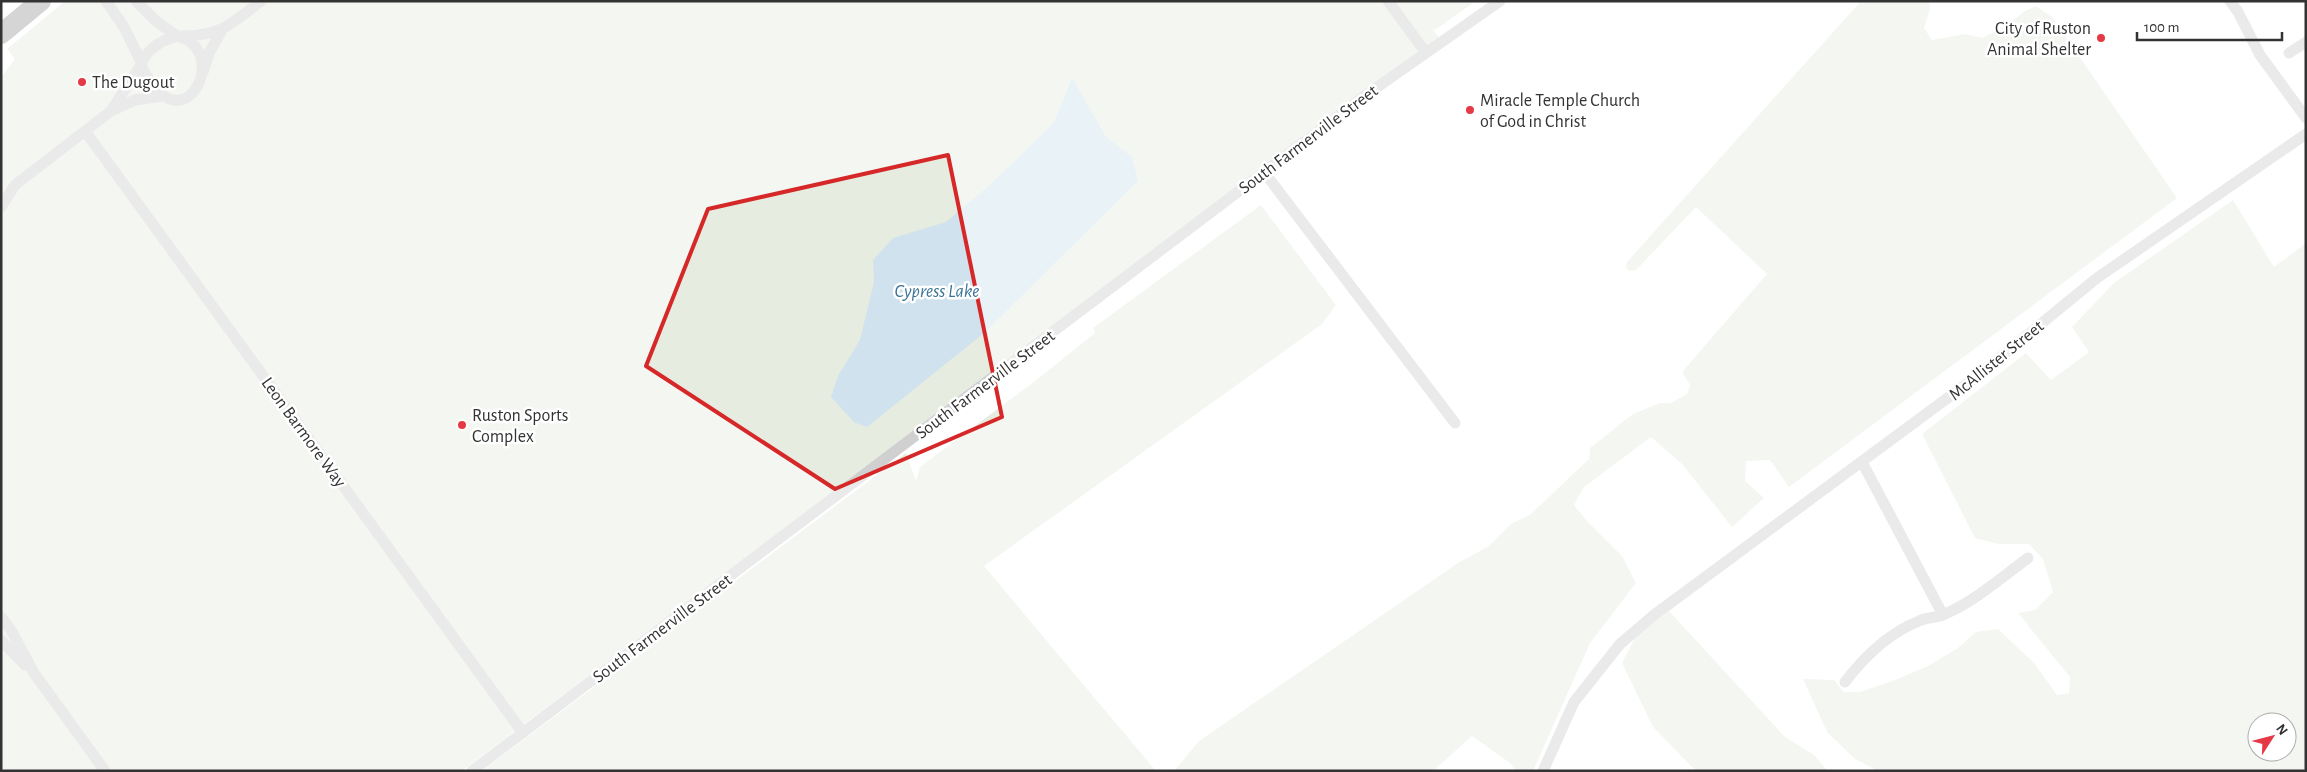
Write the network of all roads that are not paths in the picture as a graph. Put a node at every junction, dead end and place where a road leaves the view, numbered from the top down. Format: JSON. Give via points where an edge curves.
{"nodes":[{"id":1,"x":41,"y":1,"type":"edge"},
{"id":2,"x":106,"y":1,"type":"edge"},
{"id":3,"x":136,"y":1,"type":"edge"},
{"id":4,"x":261,"y":1,"type":"edge"},
{"id":5,"x":1388,"y":1,"type":"edge"},
{"id":6,"x":1500,"y":1,"type":"edge"},
{"id":7,"x":2230,"y":1,"type":"edge"},
{"id":8,"x":222,"y":30,"type":"junction"},
{"id":9,"x":1,"y":34,"type":"edge"},
{"id":10,"x":178,"y":36,"type":"junction"},
{"id":11,"x":2306,"y":42,"type":"edge"},
{"id":12,"x":1426,"y":53,"type":"junction"},
{"id":13,"x":2289,"y":54,"type":"dead end"},
{"id":14,"x":141,"y":63,"type":"junction"},
{"id":15,"x":203,"y":73,"type":"junction"},
{"id":16,"x":162,"y":96,"type":"junction"},
{"id":17,"x":111,"y":111,"type":"junction"},
{"id":18,"x":2306,"y":118,"type":"edge"},
{"id":19,"x":85,"y":131,"type":"junction"},
{"id":20,"x":2306,"y":134,"type":"edge"},
{"id":21,"x":1264,"y":172,"type":"junction"},
{"id":22,"x":1,"y":207,"type":"edge"},
{"id":23,"x":1455,"y":423,"type":"dead end"},
{"id":24,"x":1862,"y":462,"type":"junction"},
{"id":25,"x":2028,"y":558,"type":"dead end"},
{"id":26,"x":1944,"y":615,"type":"junction"},
{"id":27,"x":1,"y":617,"type":"edge"},
{"id":28,"x":1,"y":640,"type":"edge"},
{"id":29,"x":34,"y":673,"type":"junction"},
{"id":30,"x":1845,"y":682,"type":"dead end"},
{"id":31,"x":523,"y":733,"type":"junction"},
{"id":32,"x":105,"y":771,"type":"edge"},
{"id":33,"x":472,"y":771,"type":"edge"},
{"id":34,"x":1543,"y":771,"type":"edge"}],
"edges":[{"from":1,"to":9,"type":"highway"},
{"from":2,"to":14,"type":"street","via":[[124,27]]},
{"from":3,"to":10,"type":"street","via":[[156,21]]},
{"from":4,"to":8,"type":"street"},
{"from":5,"to":12,"type":"street"},
{"from":6,"to":12,"type":"street","name":"South Farmerville Street"},
{"from":7,"to":18,"type":"street","via":[[2260,55]]},
{"from":8,"to":10,"type":"street"},
{"from":8,"to":15,"type":"street","via":[[209,53]]},
{"from":10,"to":14,"type":"street","via":[[156,45]]},
{"from":10,"to":15,"type":"street","via":[[198,53]]},
{"from":11,"to":13,"type":"street"},
{"from":12,"to":21,"type":"street","name":"South Farmerville Street"},
{"from":14,"to":16,"type":"street"},
{"from":14,"to":17,"type":"street"},
{"from":15,"to":16,"type":"street","via":[[200,85],[190,96],[179,100]]},
{"from":16,"to":17,"type":"street","via":[[134,100]]},
{"from":17,"to":19,"type":"street"},
{"from":19,"to":22,"type":"street","via":[[15,185]]},
{"from":19,"to":31,"type":"street","name":"Leon Barmore Way"},
{"from":20,"to":24,"type":"street","name":"McAllister Street","via":[[2098,278],[1976,377]]},
{"from":21,"to":23,"type":"street"},
{"from":21,"to":31,"type":"street","name":"South Farmerville Street"},
{"from":24,"to":26,"type":"street"},
{"from":24,"to":34,"type":"street","name":"McAllister Street","via":[[1688,589],[1620,644],[1574,702]]},
{"from":25,"to":26,"type":"street","via":[[1971,600]]},
{"from":26,"to":30,"type":"street","via":[[1919,620],[1886,640]]},
{"from":27,"to":29,"type":"street"},
{"from":28,"to":29,"type":"street"},
{"from":29,"to":32,"type":"street"},
{"from":31,"to":33,"type":"street","name":"South Farmerville Street"}]}
